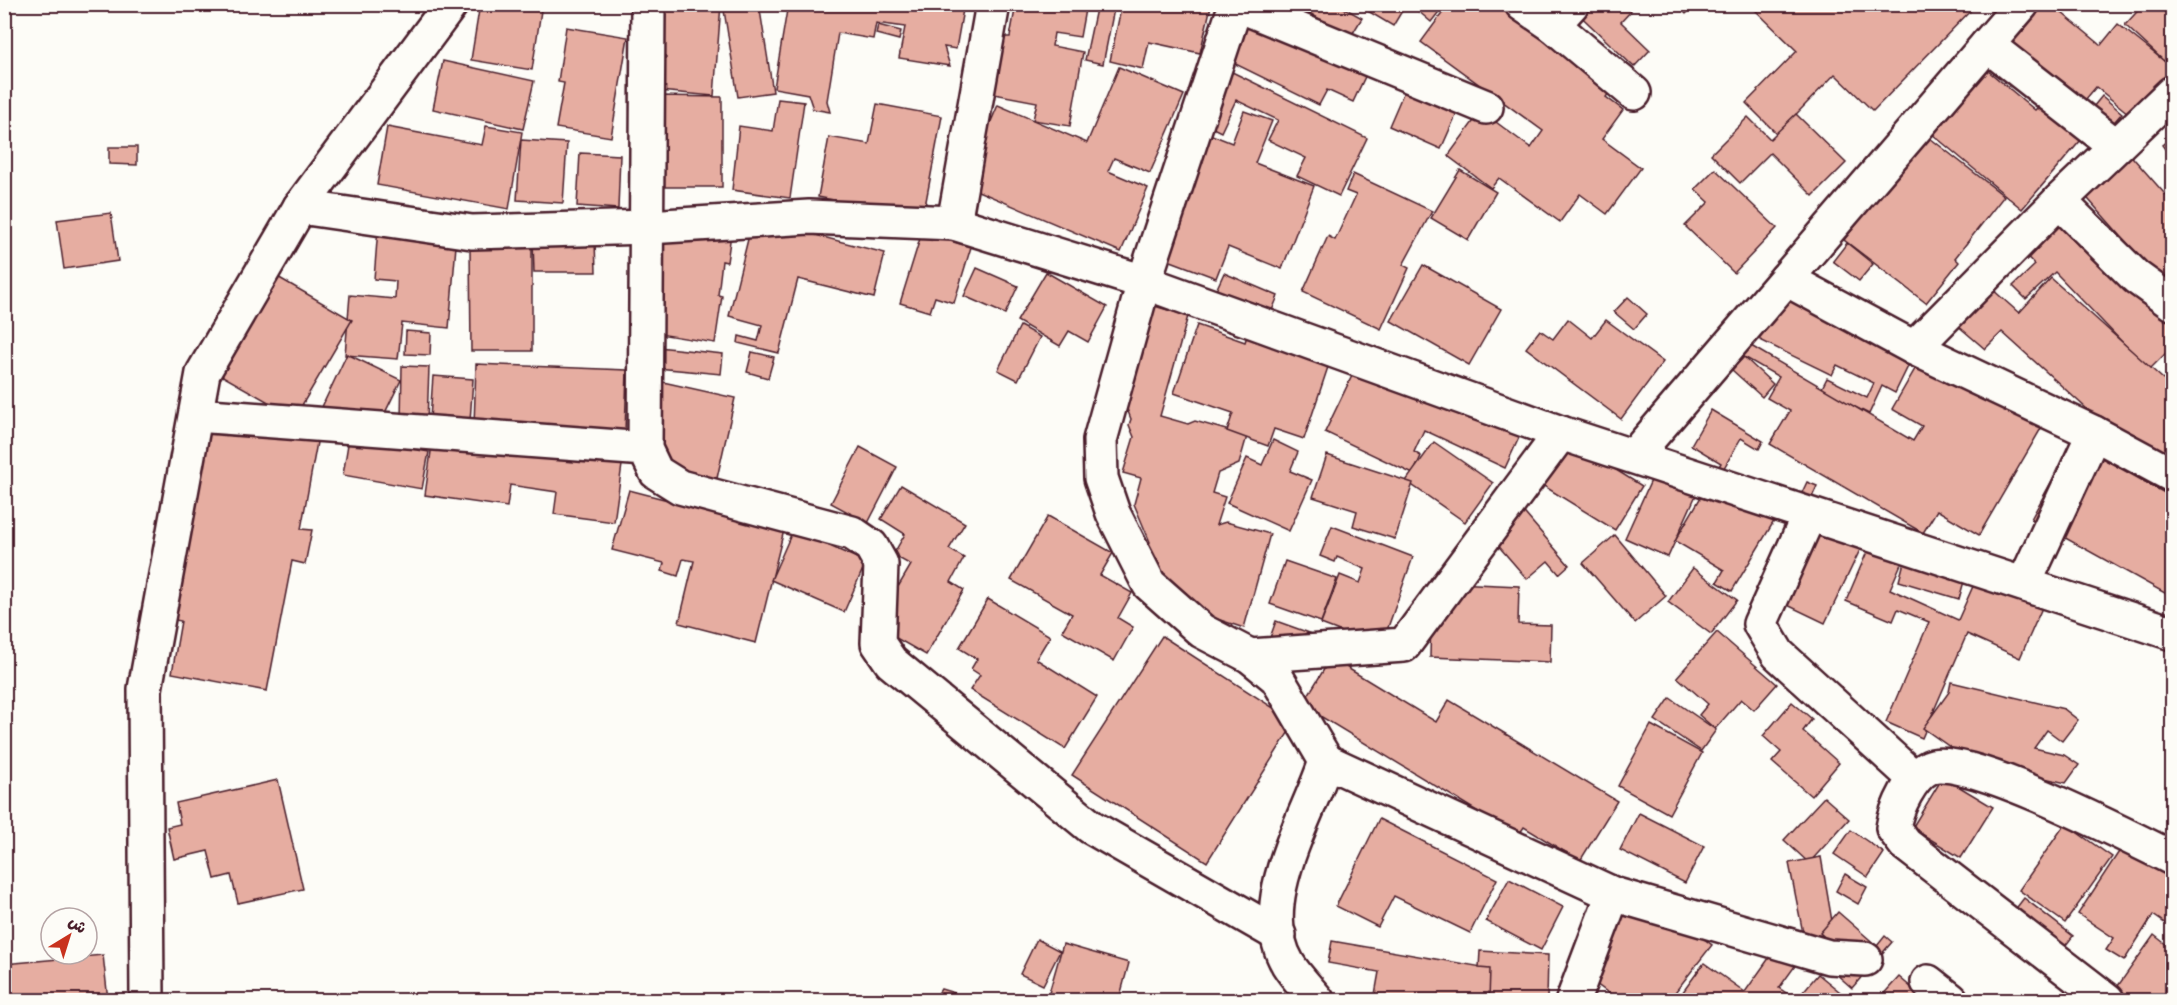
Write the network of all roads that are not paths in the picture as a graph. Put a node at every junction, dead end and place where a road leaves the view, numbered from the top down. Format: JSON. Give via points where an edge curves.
{"nodes":[{"id":1,"x":451,"y":4,"type":"edge"},
{"id":2,"x":648,"y":4,"type":"edge"},
{"id":3,"x":993,"y":4,"type":"edge"},
{"id":4,"x":1236,"y":4,"type":"edge"},
{"id":5,"x":1522,"y":4,"type":"edge"},
{"id":6,"x":2022,"y":4,"type":"edge"},
{"id":7,"x":1562,"y":15,"type":"edge"},
{"id":8,"x":1987,"y":45,"type":"junction"},
{"id":9,"x":1634,"y":93,"type":"dead end"},
{"id":10,"x":2172,"y":93,"type":"edge"},
{"id":11,"x":1486,"y":107,"type":"dead end"},
{"id":12,"x":2116,"y":146,"type":"junction"},
{"id":13,"x":2058,"y":201,"type":"junction"},
{"id":14,"x":300,"y":207,"type":"junction"},
{"id":15,"x":954,"y":223,"type":"junction"},
{"id":16,"x":648,"y":227,"type":"junction"},
{"id":17,"x":1786,"y":279,"type":"junction"},
{"id":18,"x":1144,"y":282,"type":"junction"},
{"id":19,"x":2172,"y":303,"type":"edge"},
{"id":20,"x":1914,"y":348,"type":"junction"},
{"id":21,"x":196,"y":415,"type":"junction"},
{"id":22,"x":1561,"y":433,"type":"junction"},
{"id":23,"x":2094,"y":433,"type":"junction"},
{"id":24,"x":645,"y":449,"type":"junction"},
{"id":25,"x":1634,"y":456,"type":"junction"},
{"id":26,"x":2172,"y":476,"type":"edge"},
{"id":27,"x":1809,"y":515,"type":"junction"},
{"id":28,"x":2024,"y":584,"type":"junction"},
{"id":29,"x":2172,"y":633,"type":"edge"},
{"id":30,"x":1250,"y":656,"type":"junction"},
{"id":31,"x":1326,"y":760,"type":"junction"},
{"id":32,"x":1915,"y":779,"type":"junction"},
{"id":33,"x":2172,"y":858,"type":"edge"},
{"id":34,"x":1613,"y":894,"type":"junction"},
{"id":35,"x":1279,"y":935,"type":"junction"},
{"id":36,"x":1865,"y":959,"type":"dead end"},
{"id":37,"x":1582,"y":997,"type":"edge"},
{"id":38,"x":147,"y":1000,"type":"edge"},
{"id":39,"x":1317,"y":1000,"type":"edge"},
{"id":40,"x":2107,"y":1000,"type":"edge"}],
"edges":[{"from":1,"to":14,"type":"street"},
{"from":2,"to":16,"type":"street"},
{"from":3,"to":15,"type":"street"},
{"from":4,"to":11,"type":"street"},
{"from":4,"to":18,"type":"street"},
{"from":5,"to":7,"type":"street"},
{"from":6,"to":8,"type":"street"},
{"from":7,"to":9,"type":"street"},
{"from":8,"to":12,"type":"street"},
{"from":8,"to":17,"type":"street"},
{"from":10,"to":12,"type":"street"},
{"from":12,"to":13,"type":"street"},
{"from":13,"to":19,"type":"street","via":[[2136,276]]},
{"from":13,"to":20,"type":"street"},
{"from":14,"to":16,"type":"street","via":[[472,232]]},
{"from":14,"to":21,"type":"street","via":[[203,373]]},
{"from":15,"to":16,"type":"street","via":[[808,217]]},
{"from":15,"to":18,"type":"street"},
{"from":16,"to":24,"type":"street"},
{"from":17,"to":20,"type":"street"},
{"from":17,"to":25,"type":"street"},
{"from":18,"to":22,"type":"street"},
{"from":18,"to":30,"type":"street","via":[[1100,440],[1101,478],[1113,513],[1149,584],[1202,631]]},
{"from":20,"to":23,"type":"street"},
{"from":21,"to":24,"type":"street"},
{"from":21,"to":38,"type":"street","via":[[145,689]]},
{"from":22,"to":25,"type":"street"},
{"from":22,"to":30,"type":"street","via":[[1404,645]]},
{"from":23,"to":26,"type":"street"},
{"from":23,"to":28,"type":"street"},
{"from":24,"to":35,"type":"street","via":[[656,472],[680,487],[852,532],[871,546],[881,564],[878,643],[891,662],[1091,827]]},
{"from":25,"to":27,"type":"street"},
{"from":27,"to":28,"type":"street"},
{"from":27,"to":32,"type":"street","via":[[1760,624],[1778,654]]},
{"from":28,"to":29,"type":"street"},
{"from":30,"to":31,"type":"street","via":[[1277,678]]},
{"from":31,"to":34,"type":"street"},
{"from":31,"to":35,"type":"street","via":[[1287,852],[1279,902]]},
{"from":32,"to":33,"type":"street","via":[[1931,766],[1947,764],[2028,789]]},
{"from":32,"to":40,"type":"street","via":[[1895,815],[1893,828],[1905,843]]},
{"from":34,"to":36,"type":"street","via":[[1829,957]]},
{"from":34,"to":37,"type":"street"},
{"from":35,"to":39,"type":"street","via":[[1288,963]]}]}
